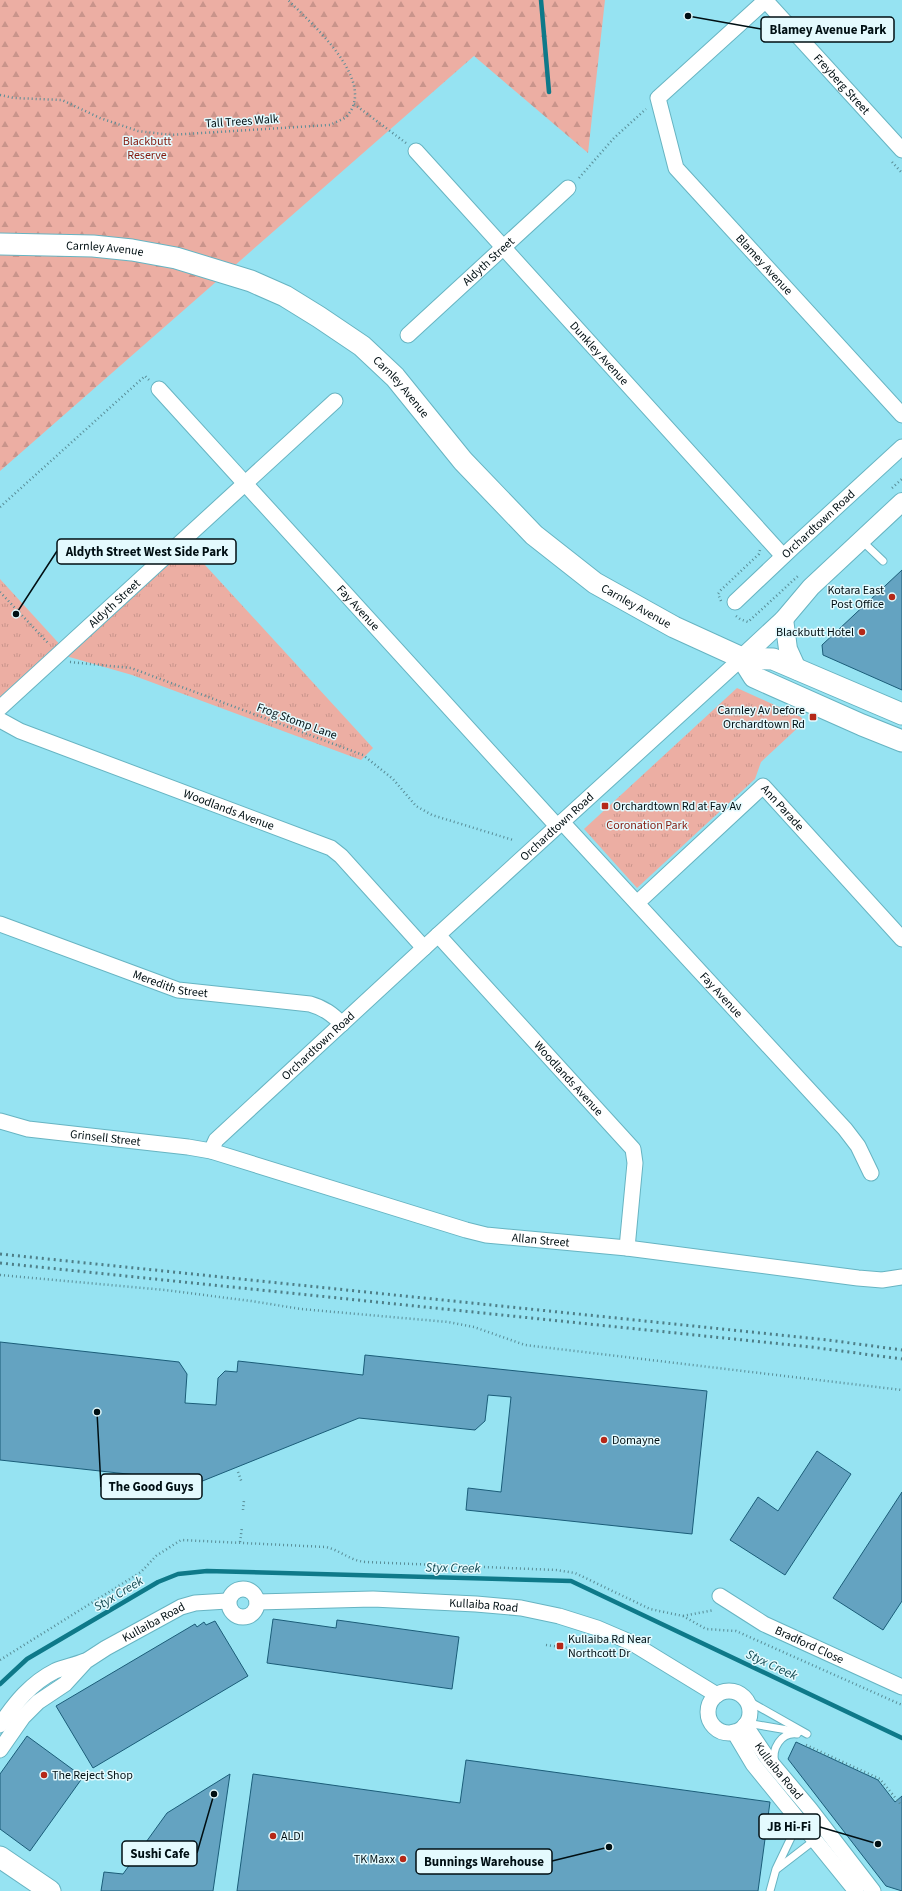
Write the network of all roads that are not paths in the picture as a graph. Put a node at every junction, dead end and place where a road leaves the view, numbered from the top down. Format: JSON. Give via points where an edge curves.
{"nodes":[{"id":1,"x":766,"y":0,"type":"edge"},
{"id":2,"x":902,"y":150,"type":"edge"},
{"id":3,"x":416,"y":151,"type":"road end"},
{"id":4,"x":568,"y":188,"type":"road end"},
{"id":5,"x":0,"y":244,"type":"edge"},
{"id":6,"x":504,"y":247,"type":"junction"},
{"id":7,"x":408,"y":335,"type":"dead end"},
{"id":8,"x":159,"y":389,"type":"road end"},
{"id":9,"x":335,"y":401,"type":"dead end"},
{"id":10,"x":902,"y":415,"type":"edge"},
{"id":11,"x":902,"y":447,"type":"edge"},
{"id":12,"x":245,"y":483,"type":"junction"},
{"id":13,"x":902,"y":502,"type":"edge"},
{"id":14,"x":861,"y":540,"type":"junction"},
{"id":15,"x":783,"y":556,"type":"junction"},
{"id":16,"x":883,"y":561,"type":"dead end"},
{"id":17,"x":735,"y":602,"type":"dead end"},
{"id":18,"x":784,"y":619,"type":"junction"},
{"id":19,"x":742,"y":658,"type":"junction"},
{"id":20,"x":798,"y":671,"type":"junction"},
{"id":21,"x":0,"y":708,"type":"edge"},
{"id":22,"x":902,"y":714,"type":"edge"},
{"id":23,"x":0,"y":720,"type":"edge"},
{"id":24,"x":902,"y":741,"type":"edge"},
{"id":25,"x":560,"y":824,"type":"junction"},
{"id":26,"x":637,"y":903,"type":"junction"},
{"id":27,"x":0,"y":924,"type":"edge"},
{"id":28,"x":438,"y":934,"type":"junction"},
{"id":29,"x":902,"y":939,"type":"edge"},
{"id":30,"x":424,"y":948,"type":"junction"},
{"id":31,"x":342,"y":1024,"type":"junction"},
{"id":32,"x":0,"y":1121,"type":"edge"},
{"id":33,"x":211,"y":1151,"type":"junction"},
{"id":34,"x":871,"y":1173,"type":"dead end"},
{"id":35,"x":627,"y":1248,"type":"junction"},
{"id":36,"x":902,"y":1278,"type":"edge"},
{"id":37,"x":720,"y":1596,"type":"dead end"},
{"id":38,"x":228,"y":1601,"type":"junction"},
{"id":39,"x":257,"y":1602,"type":"junction"},
{"id":40,"x":86,"y":1661,"type":"junction"},
{"id":41,"x":693,"y":1682,"type":"junction"},
{"id":42,"x":902,"y":1687,"type":"edge"},
{"id":43,"x":717,"y":1695,"type":"junction"},
{"id":44,"x":745,"y":1698,"type":"junction"},
{"id":45,"x":708,"y":1710,"type":"junction"},
{"id":46,"x":0,"y":1725,"type":"edge"},
{"id":47,"x":742,"y":1727,"type":"junction"},
{"id":48,"x":807,"y":1734,"type":"junction"},
{"id":49,"x":0,"y":1750,"type":"edge"},
{"id":50,"x":777,"y":1770,"type":"junction"},
{"id":51,"x":799,"y":1820,"type":"junction"},
{"id":52,"x":820,"y":1835,"type":"junction"},
{"id":53,"x":0,"y":1857,"type":"edge"},
{"id":54,"x":776,"y":1869,"type":"junction"},
{"id":55,"x":0,"y":1873,"type":"edge"},
{"id":56,"x":24,"y":1891,"type":"edge"},
{"id":57,"x":50,"y":1891,"type":"edge"},
{"id":58,"x":770,"y":1891,"type":"edge"},
{"id":59,"x":856,"y":1891,"type":"edge"},
{"id":60,"x":873,"y":1891,"type":"edge"}],
"edges":[{"from":1,"to":2,"type":"street","name":"Freyberg Street"},
{"from":1,"to":10,"type":"street","name":"Blamey Avenue","via":[[658,98],[676,168]]},
{"from":3,"to":6,"type":"street","name":"Dunkley Avenue"},
{"from":4,"to":6,"type":"street","name":"Aldyth Street"},
{"from":5,"to":19,"type":"main road","name":"Carnley Avenue","via":[[93,246],[176,258],[251,281],[285,296],[332,325],[373,356],[395,378],[463,461],[534,535],[595,583],[674,627]]},
{"from":6,"to":7,"type":"street","name":"Aldyth Street"},
{"from":6,"to":15,"type":"street","name":"Dunkley Avenue"},
{"from":8,"to":12,"type":"street","name":"Fay Avenue"},
{"from":9,"to":12,"type":"street","name":"Aldyth Street"},
{"from":11,"to":15,"type":"street","name":"Orchardtown Road"},
{"from":12,"to":21,"type":"street","name":"Aldyth Street"},
{"from":12,"to":25,"type":"street","name":"Fay Avenue"},
{"from":13,"to":14,"type":"street","name":"Orchardtown Road"},
{"from":14,"to":16,"type":"lane"},
{"from":14,"to":18,"type":"street","name":"Orchardtown Road","via":[[811,587]]},
{"from":15,"to":17,"type":"street","name":"Orchardtown Road"},
{"from":18,"to":19,"type":"street","name":"Orchardtown Road"},
{"from":18,"to":20,"type":"street","via":[[788,649]]},
{"from":19,"to":20,"type":"main road","name":"Carnley Avenue","via":[[772,659]]},
{"from":19,"to":24,"type":"main road","via":[[754,677],[862,726]]},
{"from":19,"to":25,"type":"street","name":"Orchardtown Road"},
{"from":20,"to":22,"type":"main road","name":"Carnley Avenue"},
{"from":23,"to":30,"type":"street","name":"Woodlands Avenue","via":[[20,731],[331,848]]},
{"from":25,"to":26,"type":"street","name":"Fay Avenue"},
{"from":25,"to":28,"type":"street","name":"Orchardtown Road"},
{"from":26,"to":29,"type":"street","name":"Ann Parade","via":[[763,786]]},
{"from":26,"to":34,"type":"street","name":"Fay Avenue","via":[[845,1129],[858,1146]]},
{"from":27,"to":31,"type":"street","name":"Meredith Street","via":[[178,990],[310,1004],[322,1007]]},
{"from":28,"to":30,"type":"street","name":"Orchardtown Road"},
{"from":28,"to":35,"type":"street","name":"Woodlands Avenue","via":[[633,1149],[635,1163]]},
{"from":30,"to":31,"type":"street","name":"Orchardtown Road"},
{"from":31,"to":33,"type":"street","name":"Orchardtown Road","via":[[216,1140]]},
{"from":32,"to":33,"type":"street","name":"Grinsell Street","via":[[28,1129]]},
{"from":33,"to":35,"type":"street","name":"Allan Street","via":[[475,1233]]},
{"from":35,"to":36,"type":"street","name":"Allan Street","via":[[882,1280]]},
{"from":37,"to":42,"type":"street","name":"Bradford Close","via":[[764,1624]]},
{"from":38,"to":39,"type":"street","via":[[232,1593],[239,1589],[249,1590],[255,1595]]},
{"from":38,"to":39,"type":"street","via":[[232,1613],[241,1618],[254,1613]]},
{"from":38,"to":40,"type":"street","name":"Kullaiba Road","via":[[195,1603],[181,1607]]},
{"from":39,"to":41,"type":"street","name":"Kullaiba Road","via":[[373,1599],[521,1608],[559,1616],[625,1640],[665,1662]]},
{"from":40,"to":46,"type":"street","name":"Kullaiba Road","via":[[55,1671],[38,1682],[13,1706]]},
{"from":40,"to":49,"type":"street","name":"Kullaiba Road","via":[[65,1684],[38,1702],[23,1717]]},
{"from":41,"to":43,"type":"street","name":"Kullaiba Road"},
{"from":41,"to":45,"type":"street","name":"Kullaiba Road"},
{"from":43,"to":44,"type":"street","via":[[735,1692]]},
{"from":43,"to":45,"type":"street"},
{"from":44,"to":47,"type":"street","via":[[750,1715]]},
{"from":44,"to":48,"type":"lane"},
{"from":45,"to":47,"type":"street","name":"Kullaiba Road","via":[[716,1727],[727,1732]]},
{"from":47,"to":48,"type":"lane"},
{"from":47,"to":50,"type":"street","name":"Kullaiba Road"},
{"from":47,"to":51,"type":"street","name":"Kullaiba Road","via":[[754,1764]]},
{"from":48,"to":50,"type":"lane","via":[[792,1733],[782,1738],[775,1748]]},
{"from":50,"to":52,"type":"street","name":"Kullaiba Road"},
{"from":51,"to":52,"type":"street","name":"Kullaiba Road"},
{"from":51,"to":54,"type":"lane"},
{"from":52,"to":54,"type":"lane"},
{"from":52,"to":59,"type":"street","name":"Kullaiba Road"},
{"from":52,"to":60,"type":"street","name":"Kullaiba Road"},
{"from":53,"to":57,"type":"main road"},
{"from":54,"to":58,"type":"lane"},
{"from":55,"to":56,"type":"main road"}]}
